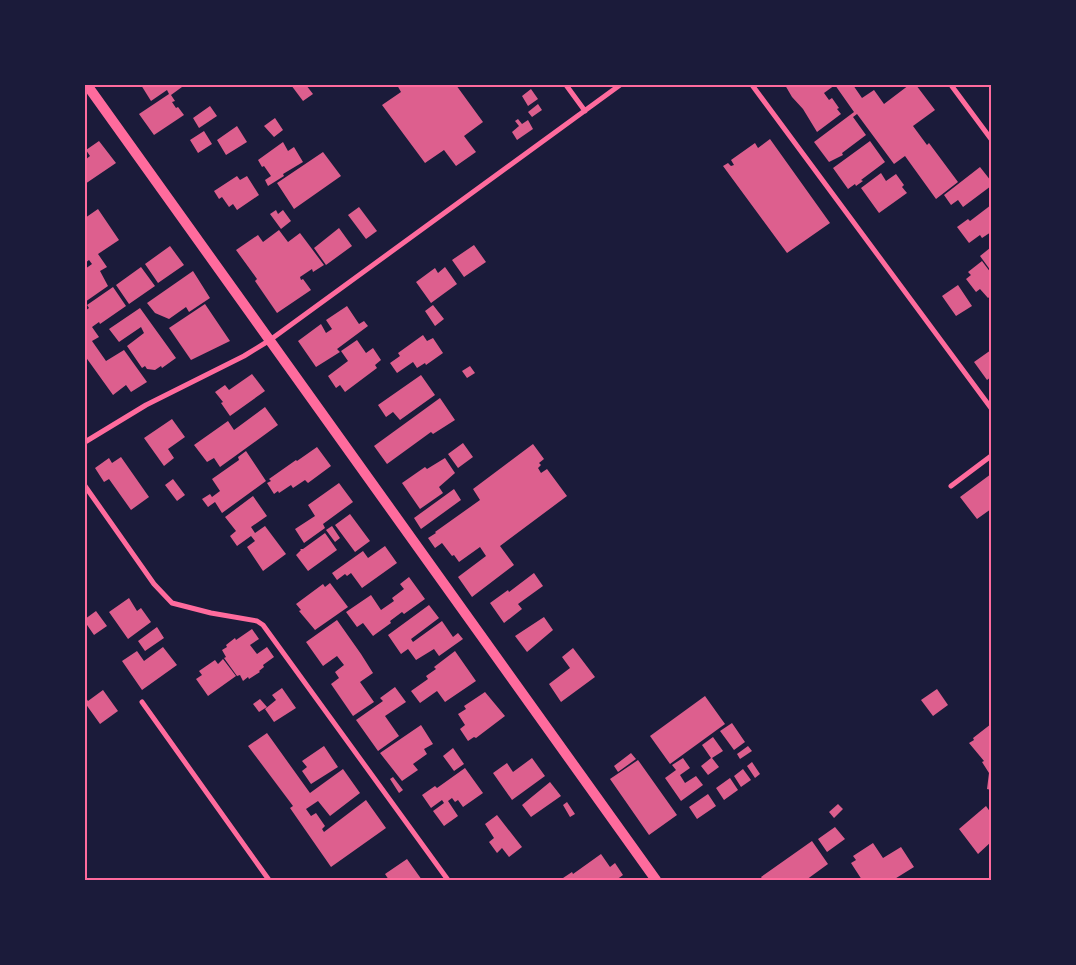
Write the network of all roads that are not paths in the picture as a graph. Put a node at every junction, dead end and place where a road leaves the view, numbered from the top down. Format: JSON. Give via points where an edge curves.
{"nodes":[{"id":1,"x":88,"y":85,"type":"edge"},
{"id":2,"x":566,"y":85,"type":"edge"},
{"id":3,"x":620,"y":85,"type":"edge"},
{"id":4,"x":752,"y":85,"type":"edge"},
{"id":5,"x":952,"y":85,"type":"edge"},
{"id":6,"x":585,"y":111,"type":"junction"},
{"id":7,"x":991,"y":139,"type":"edge"},
{"id":8,"x":270,"y":340,"type":"junction"},
{"id":9,"x":991,"y":408,"type":"edge"},
{"id":10,"x":85,"y":442,"type":"edge"},
{"id":11,"x":991,"y":456,"type":"edge"},
{"id":12,"x":85,"y":486,"type":"edge"},
{"id":13,"x":951,"y":486,"type":"dead end"},
{"id":14,"x":142,"y":702,"type":"dead end"},
{"id":15,"x":268,"y":880,"type":"edge"},
{"id":16,"x":448,"y":880,"type":"edge"},
{"id":17,"x":656,"y":880,"type":"edge"}],
"edges":[{"from":1,"to":8,"type":"main road"},
{"from":2,"to":6,"type":"street"},
{"from":3,"to":6,"type":"street"},
{"from":4,"to":9,"type":"street"},
{"from":5,"to":7,"type":"street"},
{"from":6,"to":8,"type":"street"},
{"from":8,"to":10,"type":"street","via":[[146,405]]},
{"from":8,"to":17,"type":"main road"},
{"from":11,"to":13,"type":"street"},
{"from":12,"to":16,"type":"street","via":[[154,584],[172,603],[258,621],[263,625]]},
{"from":14,"to":15,"type":"street"}]}
